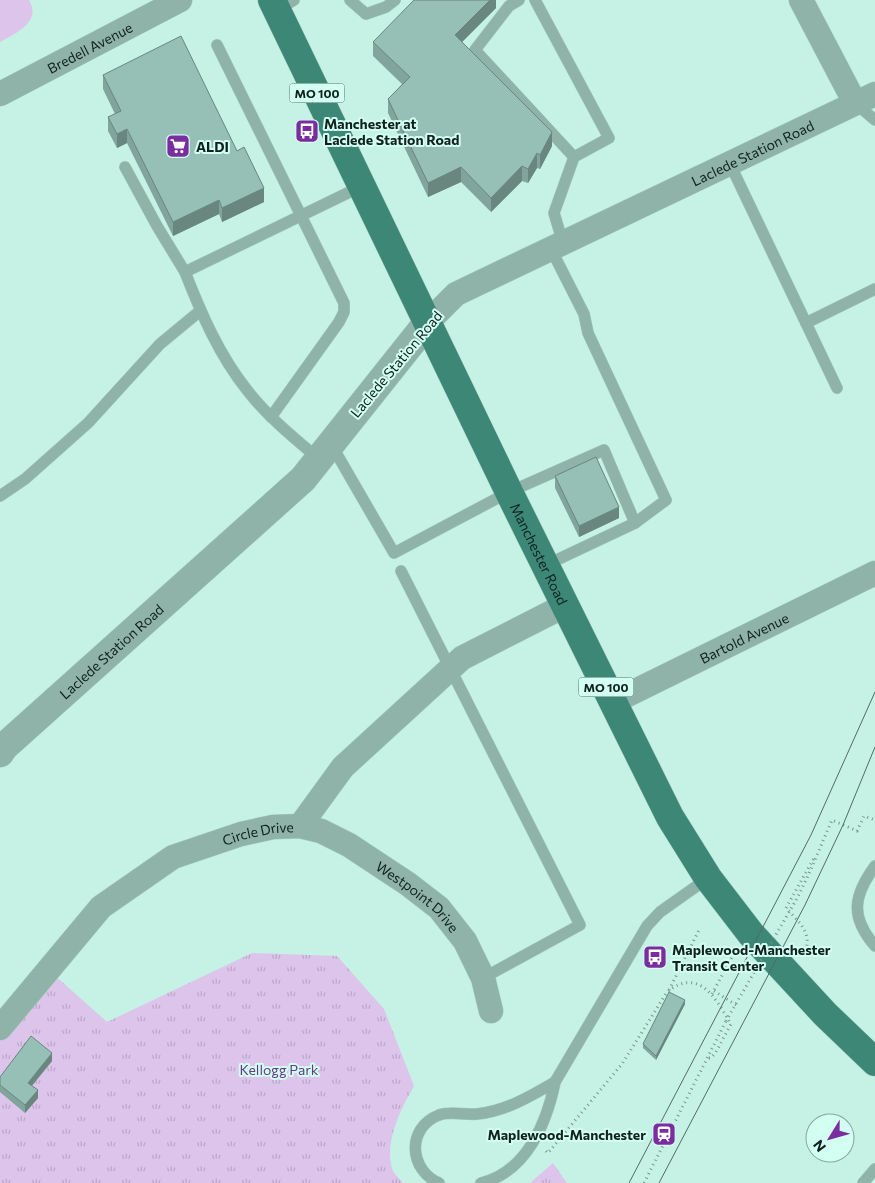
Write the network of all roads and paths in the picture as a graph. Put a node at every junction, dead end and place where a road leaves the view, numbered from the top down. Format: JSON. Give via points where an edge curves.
{"nodes":[{"id":1,"x":180,"y":0,"type":"edge"},
{"id":2,"x":350,"y":0,"type":"edge"},
{"id":3,"x":395,"y":0,"type":"edge"},
{"id":4,"x":520,"y":0,"type":"edge"},
{"id":5,"x":535,"y":0,"type":"edge"},
{"id":6,"x":801,"y":0,"type":"edge"},
{"id":7,"x":281,"y":3,"type":"edge"},
{"id":8,"x":218,"y":45,"type":"dead end"},
{"id":9,"x":0,"y":94,"type":"edge"},
{"id":10,"x":865,"y":98,"type":"edge"},
{"id":11,"x":875,"y":120,"type":"edge"},
{"id":12,"x":574,"y":157,"type":"junction"},
{"id":13,"x":730,"y":164,"type":"junction"},
{"id":14,"x":125,"y":167,"type":"dead end"},
{"id":15,"x":362,"y":186,"type":"junction"},
{"id":16,"x":302,"y":215,"type":"junction"},
{"id":17,"x":557,"y":246,"type":"junction"},
{"id":18,"x":185,"y":272,"type":"junction"},
{"id":19,"x":875,"y":289,"type":"edge"},
{"id":20,"x":200,"y":311,"type":"junction"},
{"id":21,"x":428,"y":322,"type":"junction"},
{"id":22,"x":806,"y":323,"type":"junction"},
{"id":23,"x":837,"y":388,"type":"dead end"},
{"id":24,"x":271,"y":417,"type":"junction"},
{"id":25,"x":325,"y":451,"type":"junction"},
{"id":26,"x":509,"y":492,"type":"junction"},
{"id":27,"x":0,"y":496,"type":"edge"},
{"id":28,"x":635,"y":523,"type":"junction"},
{"id":29,"x":546,"y":565,"type":"junction"},
{"id":30,"x":401,"y":572,"type":"dead end"},
{"id":31,"x":875,"y":573,"type":"edge"},
{"id":32,"x":566,"y":605,"type":"junction"},
{"id":33,"x":449,"y":669,"type":"junction"},
{"id":34,"x":613,"y":702,"type":"junction"},
{"id":35,"x":0,"y":753,"type":"edge"},
{"id":36,"x":875,"y":820,"type":"edge"},
{"id":37,"x":300,"y":826,"type":"junction"},
{"id":38,"x":815,"y":858,"type":"junction"},
{"id":39,"x":875,"y":866,"type":"edge"},
{"id":40,"x":708,"y":878,"type":"junction"},
{"id":41,"x":700,"y":928,"type":"dead end"},
{"id":42,"x":875,"y":946,"type":"edge"},
{"id":43,"x":733,"y":955,"type":"dead end"},
{"id":44,"x":802,"y":956,"type":"dead end"},
{"id":45,"x":483,"y":978,"type":"junction"},
{"id":46,"x":667,"y":992,"type":"junction"},
{"id":47,"x":713,"y":993,"type":"junction"},
{"id":48,"x":735,"y":1005,"type":"junction"},
{"id":49,"x":491,"y":1011,"type":"dead end"},
{"id":50,"x":0,"y":1028,"type":"edge"},
{"id":51,"x":707,"y":1058,"type":"junction"},
{"id":52,"x":875,"y":1062,"type":"edge"},
{"id":53,"x":555,"y":1082,"type":"junction"},
{"id":54,"x":535,"y":1141,"type":"junction"},
{"id":55,"x":875,"y":1169,"type":"edge"},
{"id":56,"x":439,"y":1183,"type":"edge"},
{"id":57,"x":481,"y":1183,"type":"edge"},
{"id":58,"x":644,"y":1183,"type":"edge"},
{"id":59,"x":863,"y":1183,"type":"edge"}],
"edges":[{"from":1,"to":9,"type":"street","name":"Bredell Avenue"},
{"from":2,"to":3,"type":"lane","via":[[366,14]]},
{"from":4,"to":12,"type":"lane","via":[[509,6],[475,50]]},
{"from":5,"to":12,"type":"lane","via":[[609,138]]},
{"from":6,"to":10,"type":"street"},
{"from":7,"to":15,"type":"main road","name":"Manchester Road","number":"MO 100"},
{"from":8,"to":16,"type":"lane"},
{"from":10,"to":11,"type":"lane"},
{"from":10,"to":13,"type":"street","name":"Laclede Station Road"},
{"from":12,"to":17,"type":"lane","via":[[554,213]]},
{"from":13,"to":17,"type":"street","name":"Laclede Station Road"},
{"from":13,"to":22,"type":"lane"},
{"from":14,"to":18,"type":"lane"},
{"from":15,"to":16,"type":"lane"},
{"from":15,"to":21,"type":"main road","name":"Manchester Road","number":"MO 100"},
{"from":16,"to":18,"type":"lane"},
{"from":16,"to":24,"type":"lane","via":[[344,303],[344,312]]},
{"from":17,"to":21,"type":"street","name":"Laclede Station Road","via":[[456,294]]},
{"from":17,"to":28,"type":"lane","via":[[588,332],[666,500]]},
{"from":18,"to":20,"type":"lane"},
{"from":19,"to":22,"type":"lane"},
{"from":20,"to":24,"type":"lane","via":[[246,390]]},
{"from":20,"to":27,"type":"lane","via":[[160,344],[88,423],[25,479]]},
{"from":21,"to":25,"type":"street","name":"Laclede Station Road"},
{"from":21,"to":26,"type":"main road","name":"Manchester Road","number":"MO 100"},
{"from":22,"to":23,"type":"lane"},
{"from":24,"to":25,"type":"lane"},
{"from":25,"to":26,"type":"lane","via":[[394,553]]},
{"from":25,"to":35,"type":"street","name":"Laclede Station Road","via":[[303,478]]},
{"from":26,"to":28,"type":"lane","via":[[604,450]]},
{"from":26,"to":29,"type":"main road","name":"Manchester Road","number":"MO 100"},
{"from":28,"to":29,"type":"lane"},
{"from":29,"to":32,"type":"main road","name":"Manchester Road","number":"MO 100"},
{"from":30,"to":33,"type":"lane"},
{"from":31,"to":34,"type":"street","name":"Bartold Avenue"},
{"from":32,"to":33,"type":"street","name":"Circle Drive","via":[[462,658]]},
{"from":32,"to":34,"type":"main road","name":"Manchester Road","number":"MO 100"},
{"from":33,"to":37,"type":"street","name":"Circle Drive","via":[[343,767]]},
{"from":33,"to":45,"type":"lane","via":[[580,925]]},
{"from":34,"to":40,"type":"main road","name":"Manchester Road","number":"MO 100","via":[[670,817]]},
{"from":36,"to":38,"type":"path","via":[[864,816],[858,831],[832,820]]},
{"from":37,"to":45,"type":"street","name":"Westpoint Drive","via":[[321,831],[349,845],[439,908],[465,941]]},
{"from":37,"to":50,"type":"street","name":"Circle Drive","via":[[273,827],[241,834],[173,857],[101,907]]},
{"from":38,"to":44,"type":"path","via":[[786,908],[806,932],[808,944]]},
{"from":38,"to":48,"type":"path","bridge":true,"via":[[796,900]]},
{"from":39,"to":42,"type":"lane","via":[[857,897],[857,920]]},
{"from":40,"to":52,"type":"main road","name":"Manchester Road","number":"MO 100","via":[[788,976]]},
{"from":40,"to":53,"type":"lane","via":[[660,912],[647,926]]},
{"from":41,"to":46,"type":"path"},
{"from":43,"to":47,"type":"path"},
{"from":45,"to":49,"type":"street","name":"Westpoint Drive"},
{"from":46,"to":47,"type":"path","via":[[682,984],[693,984]]},
{"from":46,"to":54,"type":"path","via":[[622,1064],[548,1153]]},
{"from":47,"to":48,"type":"path"},
{"from":47,"to":51,"type":"path","via":[[731,1024],[714,1056]]},
{"from":48,"to":51,"type":"path","bridge":true},
{"from":51,"to":58,"type":"path"},
{"from":53,"to":54,"type":"lane","via":[[550,1107]]},
{"from":53,"to":56,"type":"lane","via":[[494,1111],[439,1115],[428,1122],[417,1135],[413,1149],[419,1166],[430,1179]]},
{"from":54,"to":57,"type":"lane","via":[[502,1174]]},
{"from":55,"to":59,"type":"lane"}]}
